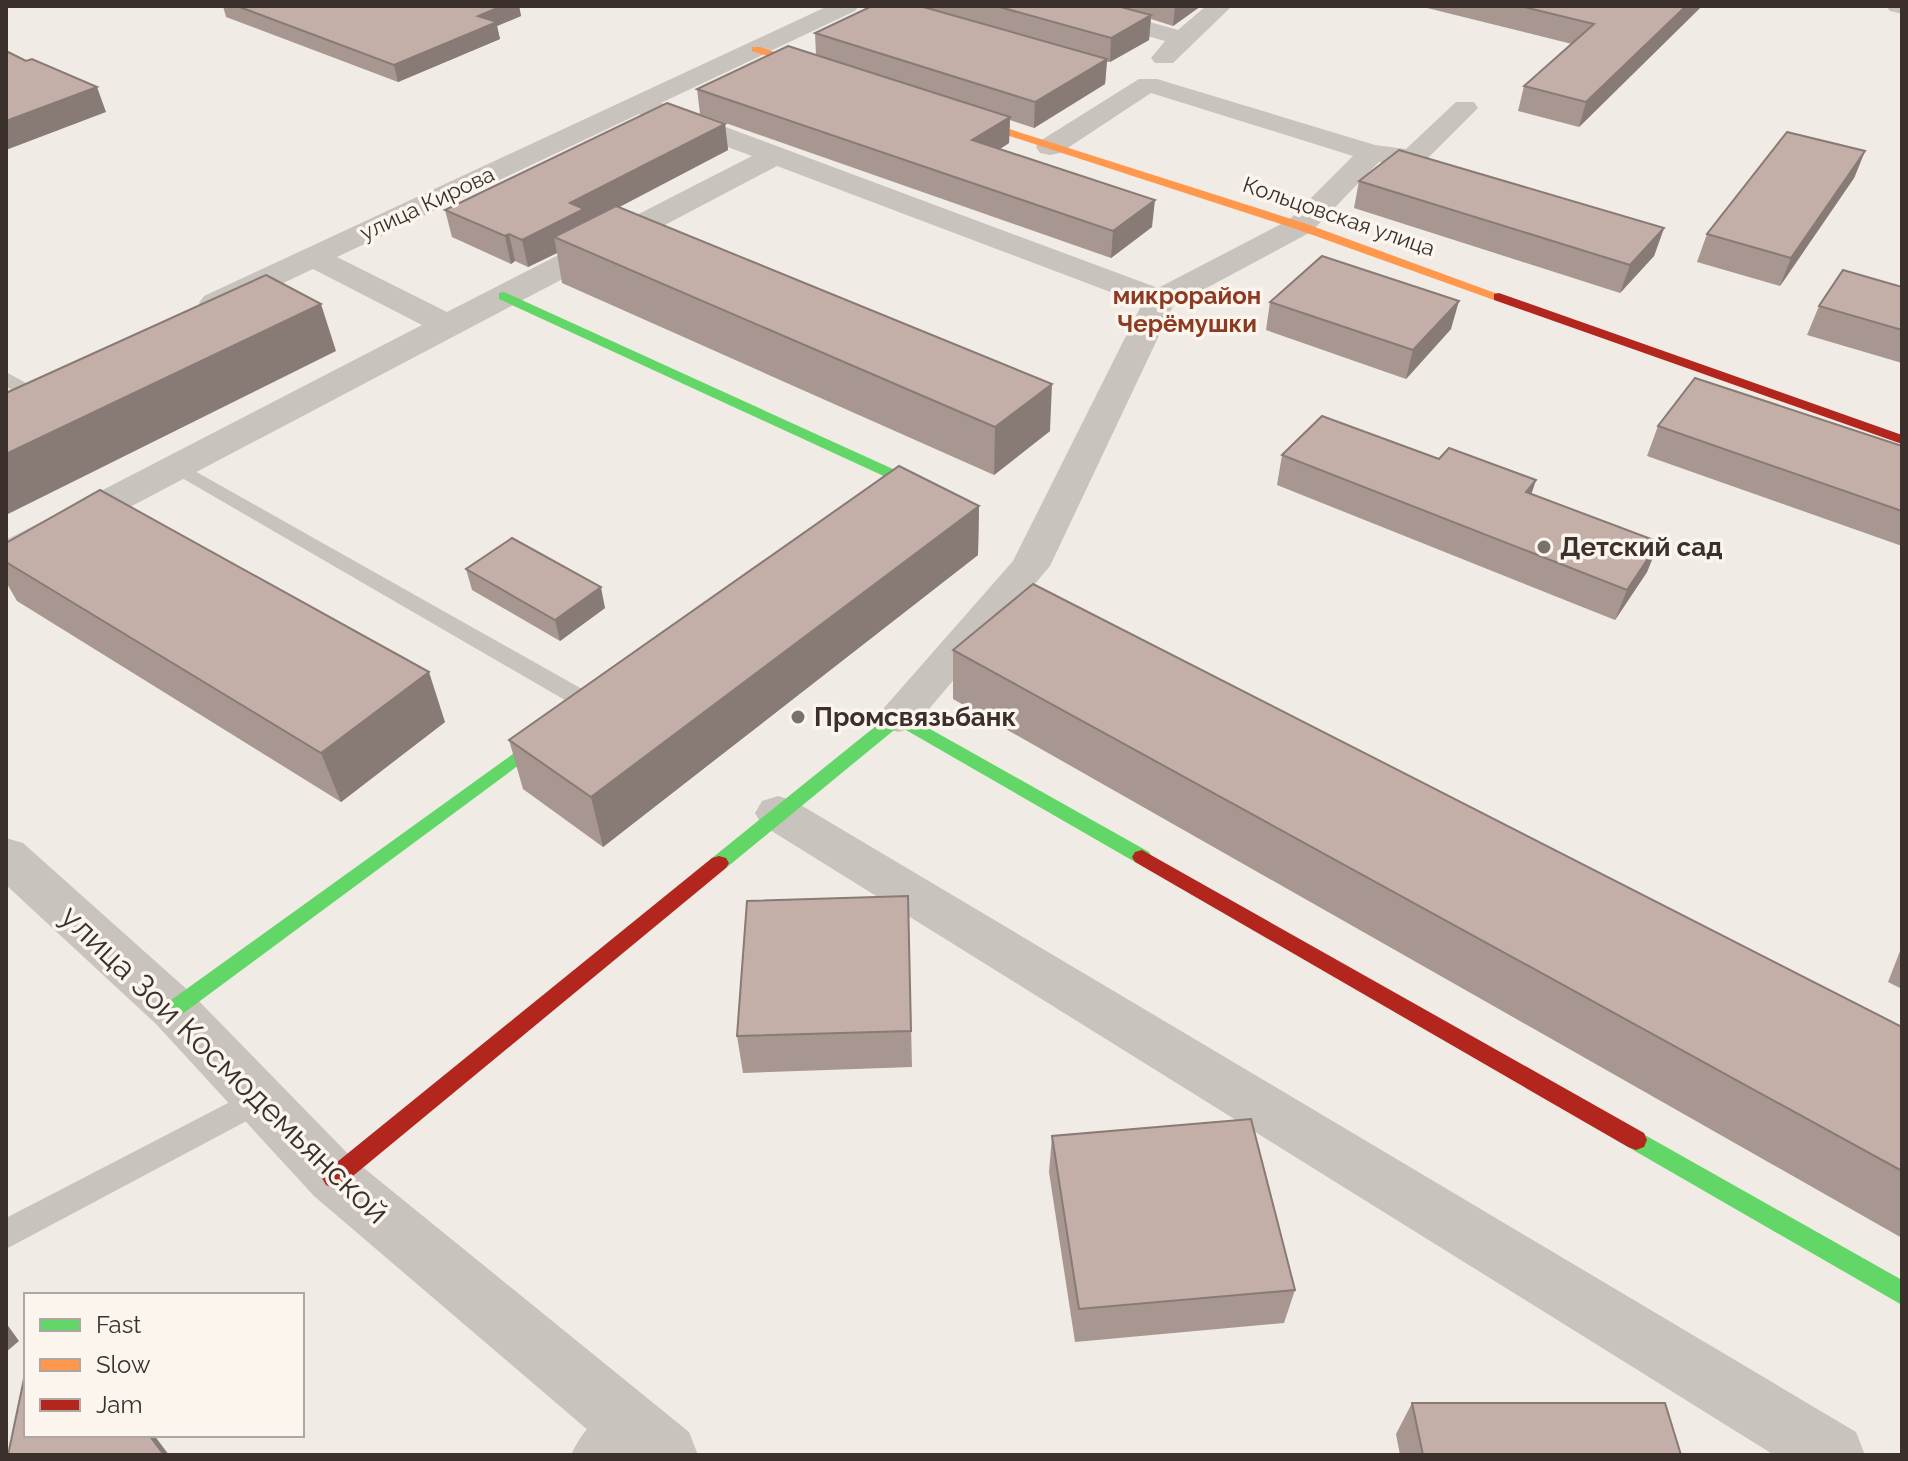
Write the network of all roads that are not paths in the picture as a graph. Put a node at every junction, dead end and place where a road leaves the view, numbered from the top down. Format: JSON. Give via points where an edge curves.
{"nodes":[{"id":1,"x":847,"y":6,"type":"edge"},
{"id":2,"x":1066,"y":6,"type":"edge"},
{"id":3,"x":1220,"y":6,"type":"edge"},
{"id":4,"x":1184,"y":39,"type":"junction"},
{"id":5,"x":756,"y":49,"type":"junction"},
{"id":6,"x":1117,"y":76,"type":"dead end"},
{"id":7,"x":844,"y":78,"type":"edge"},
{"id":8,"x":1148,"y":85,"type":"junction"},
{"id":9,"x":638,"y":104,"type":"junction"},
{"id":10,"x":933,"y":108,"type":"edge"},
{"id":11,"x":1465,"y":108,"type":"dead end"},
{"id":12,"x":1050,"y":147,"type":"junction"},
{"id":13,"x":1372,"y":153,"type":"junction"},
{"id":14,"x":774,"y":156,"type":"junction"},
{"id":15,"x":1300,"y":226,"type":"junction"},
{"id":16,"x":313,"y":257,"type":"junction"},
{"id":17,"x":504,"y":296,"type":"junction"},
{"id":18,"x":1160,"y":300,"type":"junction"},
{"id":19,"x":184,"y":317,"type":"edge"},
{"id":20,"x":447,"y":325,"type":"junction"},
{"id":21,"x":55,"y":378,"type":"edge"},
{"id":22,"x":13,"y":390,"type":"edge"},
{"id":23,"x":1902,"y":440,"type":"edge"},
{"id":24,"x":177,"y":467,"type":"junction"},
{"id":25,"x":847,"y":515,"type":"edge"},
{"id":26,"x":6,"y":556,"type":"edge"},
{"id":27,"x":597,"y":699,"type":"joint"},
{"id":28,"x":898,"y":717,"type":"junction"},
{"id":29,"x":778,"y":813,"type":"junction"},
{"id":30,"x":6,"y":856,"type":"edge"},
{"id":31,"x":174,"y":1009,"type":"junction"},
{"id":32,"x":261,"y":1099,"type":"junction"},
{"id":33,"x":334,"y":1178,"type":"junction"},
{"id":34,"x":6,"y":1234,"type":"edge"},
{"id":35,"x":1902,"y":1293,"type":"edge"},
{"id":36,"x":606,"y":1436,"type":"edge"},
{"id":37,"x":666,"y":1455,"type":"edge"},
{"id":38,"x":1833,"y":1455,"type":"edge"}],
"edges":[{"from":1,"to":5,"type":"street","name":"улица Кирова"},
{"from":2,"to":4,"type":"street"},
{"from":3,"to":4,"type":"street"},
{"from":4,"to":8,"type":"street","via":[[1165,54],[1162,76]]},
{"from":5,"to":7,"type":"street"},
{"from":5,"to":9,"type":"street","name":"улица Кирова"},
{"from":6,"to":8,"type":"street"},
{"from":8,"to":12,"type":"street"},
{"from":8,"to":13,"type":"street"},
{"from":9,"to":14,"type":"street"},
{"from":9,"to":16,"type":"street","name":"улица Кирова"},
{"from":10,"to":12,"type":"street","name":"Кольцовская улица"},
{"from":11,"to":13,"type":"street","via":[[1412,158]]},
{"from":12,"to":15,"type":"street","name":"Кольцовская улица"},
{"from":13,"to":15,"type":"street"},
{"from":14,"to":17,"type":"street"},
{"from":14,"to":18,"type":"street"},
{"from":15,"to":18,"type":"street"},
{"from":15,"to":23,"type":"street","name":"Кольцовская улица"},
{"from":16,"to":19,"type":"street","name":"улица Кирова"},
{"from":16,"to":20,"type":"street"},
{"from":17,"to":20,"type":"street"},
{"from":17,"to":25,"type":"street","via":[[899,477]]},
{"from":18,"to":28,"type":"street","via":[[1030,566]]},
{"from":20,"to":24,"type":"street"},
{"from":21,"to":22,"type":"street"},
{"from":24,"to":26,"type":"street"},
{"from":24,"to":27,"type":"lane"},
{"from":27,"to":31,"type":"street"},
{"from":28,"to":29,"type":"street"},
{"from":28,"to":35,"type":"street"},
{"from":29,"to":33,"type":"street"},
{"from":29,"to":38,"type":"street"},
{"from":30,"to":31,"type":"street","name":"улица Зои Космодемьянской"},
{"from":31,"to":32,"type":"street","name":"улица Зои Космодемьянской"},
{"from":32,"to":33,"type":"street","name":"улица Зои Космодемьянской"},
{"from":32,"to":34,"type":"lane"},
{"from":33,"to":36,"type":"street","name":"улица Зои Космодемьянской"},
{"from":36,"to":37,"type":"street","name":"улица Зои Космодемьянской"}]}
